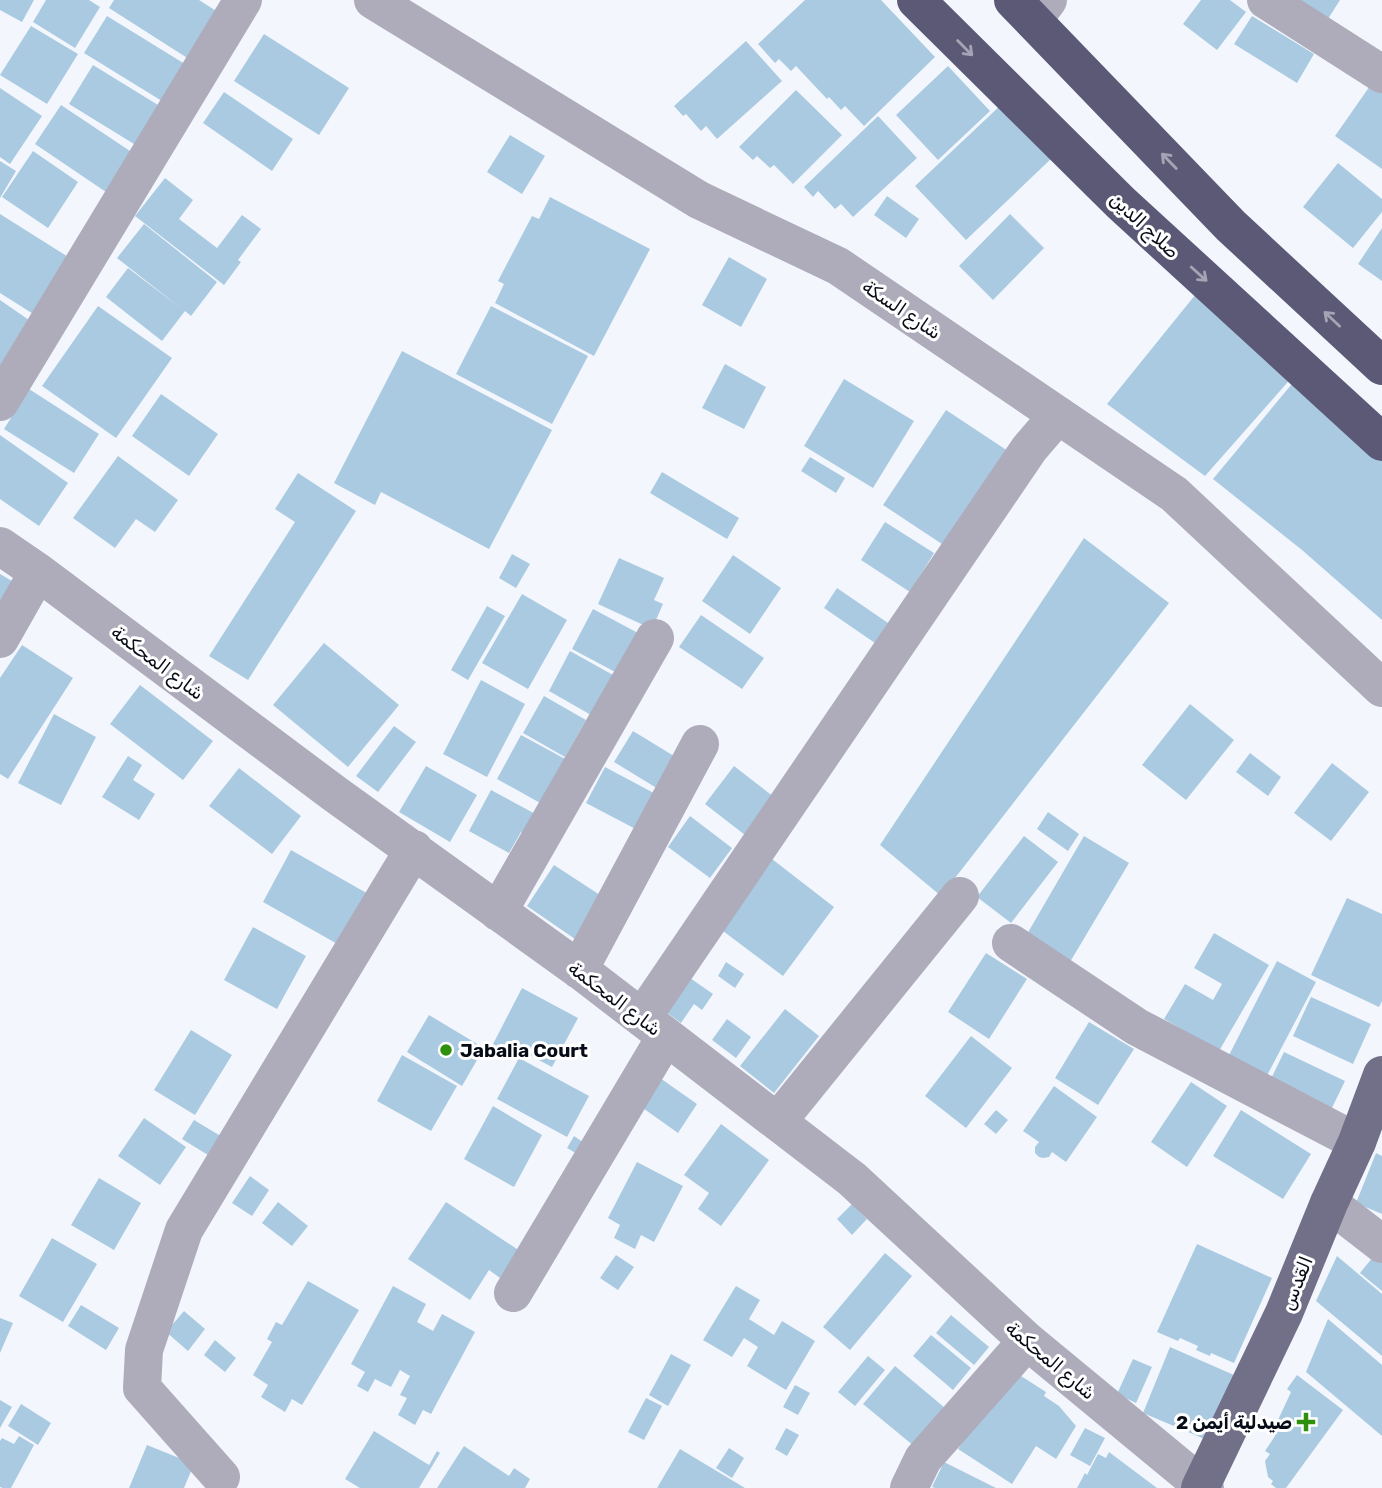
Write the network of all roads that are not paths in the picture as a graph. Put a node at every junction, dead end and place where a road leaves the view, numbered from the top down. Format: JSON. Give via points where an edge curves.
{"nodes":[{"id":1,"x":243,"y":0,"type":"edge"},
{"id":2,"x":373,"y":0,"type":"edge"},
{"id":3,"x":916,"y":0,"type":"edge"},
{"id":4,"x":1266,"y":0,"type":"edge"},
{"id":5,"x":1032,"y":7,"type":"edge"},
{"id":6,"x":1382,"y":74,"type":"edge"},
{"id":7,"x":1382,"y":366,"type":"edge"},
{"id":8,"x":0,"y":402,"type":"edge"},
{"id":9,"x":1058,"y":415,"type":"junction"},
{"id":10,"x":1382,"y":442,"type":"edge"},
{"id":11,"x":0,"y":546,"type":"edge"},
{"id":12,"x":38,"y":572,"type":"junction"},
{"id":13,"x":655,"y":638,"type":"dead end"},
{"id":14,"x":0,"y":639,"type":"edge"},
{"id":15,"x":1382,"y":688,"type":"edge"},
{"id":16,"x":700,"y":744,"type":"dead end"},
{"id":17,"x":414,"y":849,"type":"junction"},
{"id":18,"x":960,"y":895,"type":"dead end"},
{"id":19,"x":498,"y":912,"type":"junction"},
{"id":20,"x":1011,"y":943,"type":"dead end"},
{"id":21,"x":579,"y":970,"type":"junction"},
{"id":22,"x":654,"y":1027,"type":"junction"},
{"id":23,"x":1382,"y":1075,"type":"edge"},
{"id":24,"x":778,"y":1121,"type":"junction"},
{"id":25,"x":1357,"y":1142,"type":"junction"},
{"id":26,"x":1329,"y":1202,"type":"junction"},
{"id":27,"x":1382,"y":1244,"type":"edge"},
{"id":28,"x":513,"y":1293,"type":"dead end"},
{"id":29,"x":1027,"y":1341,"type":"junction"},
{"id":30,"x":229,"y":1484,"type":"edge"},
{"id":31,"x":1202,"y":1487,"type":"edge"},
{"id":32,"x":909,"y":1488,"type":"edge"}],
"edges":[{"from":1,"to":8,"type":"street"},
{"from":2,"to":9,"type":"street","name":"شارع السكة","via":[[699,200],[838,266]]},
{"from":3,"to":10,"type":"highway","name":"صلاح الدين","one_way":true,"via":[[1121,203]]},
{"from":4,"to":6,"type":"street"},
{"from":7,"to":5,"type":"highway","one_way":true,"via":[[1231,226]]},
{"from":9,"to":15,"type":"street","name":"شارع السكة","via":[[1174,494]]},
{"from":9,"to":22,"type":"street","via":[[1029,449]]},
{"from":11,"to":12,"type":"street","name":"شارع المحكمة"},
{"from":12,"to":14,"type":"street"},
{"from":12,"to":17,"type":"street","name":"شارع المحكمة"},
{"from":13,"to":19,"type":"street"},
{"from":16,"to":21,"type":"street"},
{"from":17,"to":19,"type":"street","name":"شارع المحكمة"},
{"from":17,"to":30,"type":"street","via":[[184,1230],[144,1350],[142,1388]]},
{"from":18,"to":24,"type":"street"},
{"from":19,"to":21,"type":"street","name":"شارع المحكمة"},
{"from":20,"to":25,"type":"street","via":[[1137,1027]]},
{"from":21,"to":22,"type":"street","name":"شارع المحكمة"},
{"from":22,"to":24,"type":"street","name":"شارع المحكمة"},
{"from":22,"to":28,"type":"street"},
{"from":23,"to":25,"type":"main road","name":"القدس"},
{"from":24,"to":29,"type":"street","name":"شارع المحكمة","via":[[852,1179]]},
{"from":25,"to":26,"type":"main road","name":"القدس"},
{"from":26,"to":27,"type":"street"},
{"from":26,"to":31,"type":"main road","name":"القدس","via":[[1284,1313]]},
{"from":29,"to":31,"type":"street","name":"شارع المحكمة"},
{"from":29,"to":32,"type":"street","via":[[923,1459]]}]}
